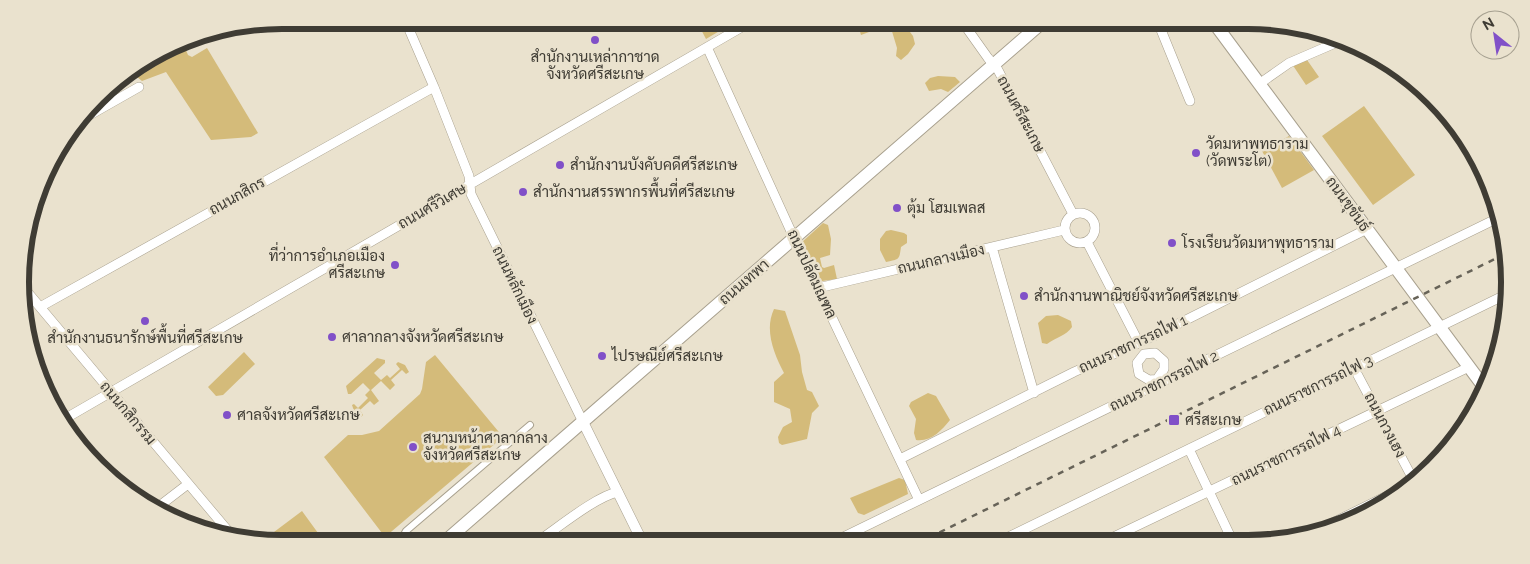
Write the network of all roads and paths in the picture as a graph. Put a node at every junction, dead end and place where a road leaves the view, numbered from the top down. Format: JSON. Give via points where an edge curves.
{"nodes":[{"id":1,"x":409,"y":29,"type":"edge"},
{"id":2,"x":739,"y":29,"type":"edge"},
{"id":3,"x":968,"y":29,"type":"edge"},
{"id":4,"x":1035,"y":29,"type":"edge"},
{"id":5,"x":1161,"y":29,"type":"edge"},
{"id":6,"x":1219,"y":29,"type":"edge"},
{"id":7,"x":1334,"y":44,"type":"edge"},
{"id":8,"x":707,"y":48,"type":"junction"},
{"id":9,"x":994,"y":65,"type":"junction"},
{"id":10,"x":1259,"y":84,"type":"junction"},
{"id":11,"x":139,"y":87,"type":"dead end"},
{"id":12,"x":434,"y":87,"type":"junction"},
{"id":13,"x":1190,"y":101,"type":"dead end"},
{"id":14,"x":94,"y":112,"type":"edge"},
{"id":15,"x":470,"y":184,"type":"junction"},
{"id":16,"x":1073,"y":214,"type":"junction"},
{"id":17,"x":1494,"y":220,"type":"edge"},
{"id":18,"x":1367,"y":229,"type":"junction"},
{"id":19,"x":1064,"y":230,"type":"junction"},
{"id":20,"x":794,"y":238,"type":"junction"},
{"id":21,"x":1086,"y":242,"type":"junction"},
{"id":22,"x":992,"y":247,"type":"junction"},
{"id":23,"x":1395,"y":267,"type":"junction"},
{"id":24,"x":818,"y":288,"type":"junction"},
{"id":25,"x":29,"y":294,"type":"edge"},
{"id":26,"x":1501,"y":296,"type":"edge"},
{"id":27,"x":40,"y":307,"type":"junction"},
{"id":28,"x":1439,"y":327,"type":"junction"},
{"id":29,"x":1154,"y":336,"type":"junction"},
{"id":30,"x":1139,"y":343,"type":"junction"},
{"id":31,"x":1125,"y":350,"type":"junction"},
{"id":32,"x":1152,"y":352,"type":"junction"},
{"id":33,"x":1138,"y":359,"type":"junction"},
{"id":34,"x":1469,"y":367,"type":"junction"},
{"id":35,"x":1354,"y":368,"type":"junction"},
{"id":36,"x":1141,"y":377,"type":"junction"},
{"id":37,"x":1158,"y":382,"type":"junction"},
{"id":38,"x":1480,"y":382,"type":"edge"},
{"id":39,"x":111,"y":392,"type":"junction"},
{"id":40,"x":1034,"y":392,"type":"junction"},
{"id":41,"x":1138,"y":394,"type":"junction"},
{"id":42,"x":1377,"y":411,"type":"junction"},
{"id":43,"x":68,"y":417,"type":"edge"},
{"id":44,"x":583,"y":422,"type":"junction"},
{"id":45,"x":530,"y":425,"type":"dead end"},
{"id":46,"x":1189,"y":449,"type":"junction"},
{"id":47,"x":900,"y":459,"type":"junction"},
{"id":48,"x":1411,"y":475,"type":"edge"},
{"id":49,"x":188,"y":484,"type":"junction"},
{"id":50,"x":1209,"y":491,"type":"junction"},
{"id":51,"x":618,"y":492,"type":"junction"},
{"id":52,"x":919,"y":500,"type":"junction"},
{"id":53,"x":161,"y":504,"type":"edge"},
{"id":54,"x":226,"y":529,"type":"edge"},
{"id":55,"x":404,"y":535,"type":"edge"},
{"id":56,"x":452,"y":535,"type":"edge"},
{"id":57,"x":547,"y":535,"type":"edge"},
{"id":58,"x":639,"y":535,"type":"edge"},
{"id":59,"x":847,"y":535,"type":"edge"},
{"id":60,"x":1012,"y":535,"type":"edge"},
{"id":61,"x":1118,"y":535,"type":"edge"},
{"id":62,"x":1230,"y":535,"type":"edge"}],
"edges":[{"from":1,"to":12,"type":"street","name":"ถนนหลักเมือง"},
{"from":2,"to":8,"type":"street","name":"ถนนศรีวิเศษ"},
{"from":3,"to":9,"type":"street","name":"ถนนศรีสะเกษ"},
{"from":4,"to":9,"type":"main road","name":"ถนนเทพา"},
{"from":5,"to":13,"type":"street"},
{"from":6,"to":10,"type":"main road","name":"ถนนขุขันธ์"},
{"from":7,"to":10,"type":"street","via":[[1289,63]]},
{"from":8,"to":15,"type":"street","name":"ถนนศรีวิเศษ"},
{"from":8,"to":20,"type":"street","name":"ถนนปลัดมณฑล"},
{"from":9,"to":16,"type":"street","name":"ถนนศรีสะเกษ"},
{"from":9,"to":20,"type":"main road","name":"ถนนเทพา"},
{"from":10,"to":18,"type":"main road","name":"ถนนขุขันธ์"},
{"from":11,"to":14,"type":"street"},
{"from":12,"to":15,"type":"street","name":"ถนนหลักเมือง"},
{"from":12,"to":27,"type":"street","name":"ถนนกสิกร"},
{"from":15,"to":39,"type":"street","name":"ถนนศรีวิเศษ"},
{"from":15,"to":44,"type":"street","name":"ถนนหลักเมือง","via":[[471,194]]},
{"from":16,"to":19,"type":"street","via":[[1066,221]]},
{"from":16,"to":21,"type":"street","via":[[1080,212],[1092,219],[1094,235]]},
{"from":17,"to":23,"type":"street","name":"ถนนราชการรถไฟ 2"},
{"from":18,"to":23,"type":"main road","name":"ถนนขุขันธ์"},
{"from":18,"to":29,"type":"street","name":"ถนนราชการรถไฟ 1"},
{"from":19,"to":21,"type":"street","via":[[1072,242]]},
{"from":19,"to":22,"type":"street","name":"ถนนกลางเมือง"},
{"from":20,"to":24,"type":"street","name":"ถนนปลัดมณฑล"},
{"from":20,"to":44,"type":"main road","name":"ถนนเทพา"},
{"from":21,"to":30,"type":"street"},
{"from":22,"to":24,"type":"street","name":"ถนนกลางเมือง"},
{"from":22,"to":40,"type":"street"},
{"from":23,"to":28,"type":"main road","name":"ถนนขุขันธ์"},
{"from":23,"to":37,"type":"street","name":"ถนนราชการรถไฟ 2"},
{"from":24,"to":47,"type":"street","name":"ถนนปลัดมณฑล"},
{"from":25,"to":27,"type":"street","name":"ถนนกสิกรรม"},
{"from":26,"to":28,"type":"street","name":"ถนนราชการรถไฟ 3"},
{"from":27,"to":39,"type":"street","name":"ถนนกสิกรรม"},
{"from":28,"to":34,"type":"main road","name":"ถนนขุขันธ์"},
{"from":28,"to":35,"type":"street","name":"ถนนราชการรถไฟ 3"},
{"from":29,"to":30,"type":"street","name":"ถนนราชการรถไฟ 1"},
{"from":29,"to":32,"type":"street"},
{"from":30,"to":31,"type":"street","name":"ถนนราชการรถไฟ 1"},
{"from":31,"to":33,"type":"street"},
{"from":31,"to":40,"type":"street","name":"ถนนราชการรถไฟ 1"},
{"from":32,"to":33,"type":"street"},
{"from":32,"to":37,"type":"street","via":[[1162,358],[1164,365]]},
{"from":33,"to":36,"type":"street","via":[[1137,370]]},
{"from":34,"to":38,"type":"main road","name":"ถนนขุขันธ์"},
{"from":34,"to":42,"type":"street","name":"ถนนราชการรถไฟ 4"},
{"from":35,"to":42,"type":"street","name":"ถนนกวงเฮง"},
{"from":35,"to":46,"type":"street","name":"ถนนราชการรถไฟ 3"},
{"from":36,"to":37,"type":"street"},
{"from":36,"to":41,"type":"street"},
{"from":37,"to":41,"type":"street","name":"ถนนราชการรถไฟ 2"},
{"from":39,"to":43,"type":"street","name":"ถนนศรีวิเศษ"},
{"from":39,"to":49,"type":"street","name":"ถนนกสิกรรม"},
{"from":40,"to":47,"type":"street","name":"ถนนราชการรถไฟ 1"},
{"from":41,"to":52,"type":"street","name":"ถนนราชการรถไฟ 2"},
{"from":42,"to":48,"type":"street","name":"ถนนกวงเฮง"},
{"from":42,"to":50,"type":"street","name":"ถนนราชการรถไฟ 4"},
{"from":44,"to":51,"type":"street","name":"ถนนหลักเมือง"},
{"from":44,"to":56,"type":"main road","name":"ถนนเทพา"},
{"from":45,"to":55,"type":"street"},
{"from":46,"to":50,"type":"street"},
{"from":46,"to":60,"type":"street","name":"ถนนราชการรถไฟ 3"},
{"from":47,"to":52,"type":"street","name":"ถนนปลัดมณฑล"},
{"from":49,"to":53,"type":"street"},
{"from":49,"to":54,"type":"street","name":"ถนนกสิกรรม"},
{"from":50,"to":61,"type":"street","name":"ถนนราชการรถไฟ 4"},
{"from":50,"to":62,"type":"street"},
{"from":51,"to":57,"type":"street","via":[[591,505]]},
{"from":51,"to":58,"type":"street","name":"ถนนหลักเมือง"},
{"from":52,"to":59,"type":"street","name":"ถนนราชการรถไฟ 2"}]}
